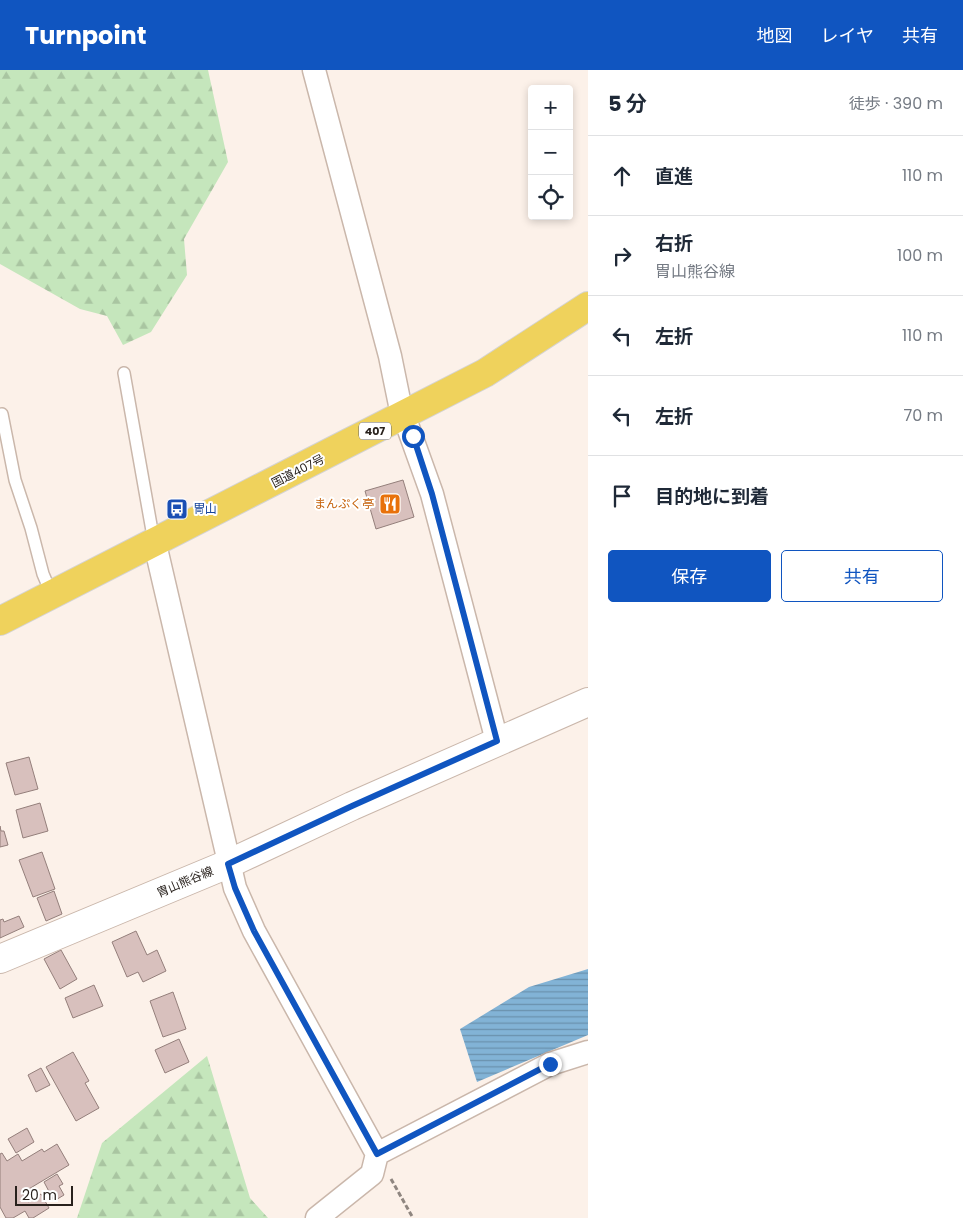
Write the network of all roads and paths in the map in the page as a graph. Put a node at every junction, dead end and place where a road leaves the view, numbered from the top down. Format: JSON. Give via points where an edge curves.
{"nodes":[{"id":1,"x":314,"y":70,"type":"edge"},
{"id":2,"x":588,"y":306,"type":"edge"},
{"id":3,"x":124,"y":373,"type":"dead end"},
{"id":4,"x":2,"y":414,"type":"dead end"},
{"id":5,"x":404,"y":416,"type":"junction"},
{"id":6,"x":155,"y":544,"type":"junction"},
{"id":7,"x":52,"y":594,"type":"junction"},
{"id":8,"x":0,"y":621,"type":"edge"},
{"id":9,"x":588,"y":702,"type":"edge"},
{"id":10,"x":497,"y":741,"type":"junction"},
{"id":11,"x":228,"y":864,"type":"junction"},
{"id":12,"x":0,"y":960,"type":"edge"},
{"id":13,"x":588,"y":1052,"type":"edge"},
{"id":14,"x":377,"y":1154,"type":"junction"},
{"id":15,"x":318,"y":1218,"type":"edge"},
{"id":16,"x":413,"y":1218,"type":"edge"}],
"edges":[{"from":1,"to":5,"type":"street"},
{"from":2,"to":5,"type":"highway","name":"国道407号","number":"407","via":[[485,373]]},
{"from":3,"to":6,"type":"lane"},
{"from":4,"to":7,"type":"lane","via":[[15,480]]},
{"from":5,"to":6,"type":"highway","name":"国道407号","number":"407"},
{"from":5,"to":10,"type":"street","via":[[432,494]]},
{"from":6,"to":7,"type":"highway","name":"国道407号","number":"407"},
{"from":6,"to":11,"type":"street"},
{"from":7,"to":8,"type":"highway","name":"国道407号","number":"407"},
{"from":9,"to":10,"type":"main road","name":"胄山熊谷線"},
{"from":10,"to":11,"type":"main road","name":"胄山熊谷線"},
{"from":11,"to":12,"type":"main road","name":"胄山熊谷線"},
{"from":11,"to":14,"type":"street","via":[[254,931]]},
{"from":13,"to":14,"type":"street","via":[[550,1064]]},
{"from":14,"to":15,"type":"street","via":[[372,1174]]},
{"from":14,"to":16,"type":"path"}]}
